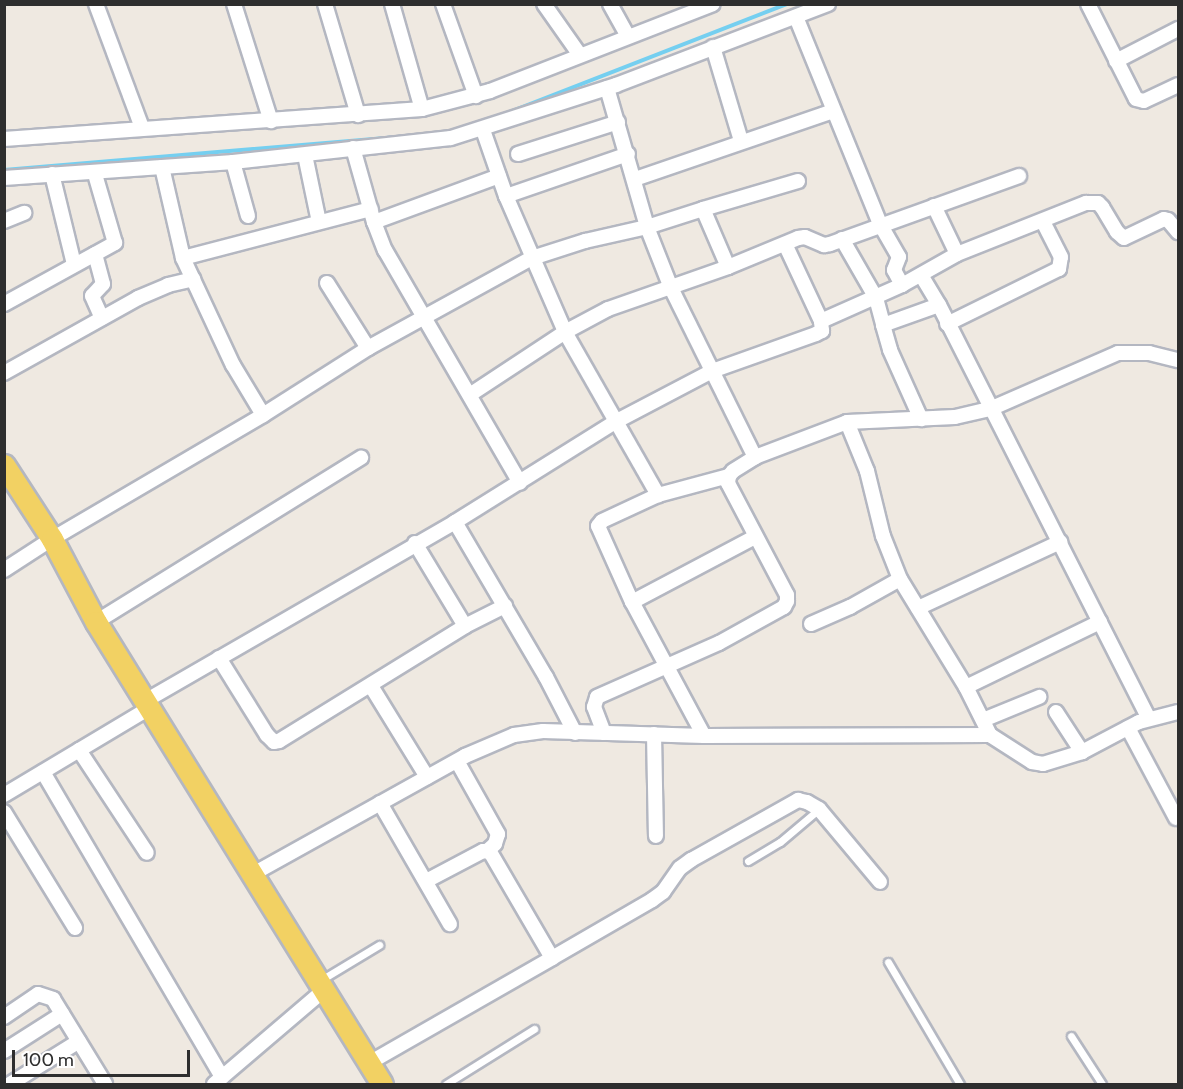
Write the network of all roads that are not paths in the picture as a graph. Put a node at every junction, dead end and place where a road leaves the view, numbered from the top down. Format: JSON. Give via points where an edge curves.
{"nodes":[{"id":1,"x":96,"y":4,"type":"edge"},
{"id":2,"x":234,"y":4,"type":"edge"},
{"id":3,"x":325,"y":4,"type":"edge"},
{"id":4,"x":392,"y":4,"type":"edge"},
{"id":5,"x":443,"y":4,"type":"edge"},
{"id":6,"x":544,"y":4,"type":"edge"},
{"id":7,"x":610,"y":4,"type":"edge"},
{"id":8,"x":713,"y":4,"type":"edge"},
{"id":9,"x":828,"y":4,"type":"edge"},
{"id":10,"x":1088,"y":4,"type":"edge"},
{"id":11,"x":695,"y":8,"type":"edge"},
{"id":12,"x":796,"y":18,"type":"junction"},
{"id":13,"x":1179,"y":29,"type":"edge"},
{"id":14,"x":628,"y":36,"type":"junction"},
{"id":15,"x":713,"y":47,"type":"junction"},
{"id":16,"x":580,"y":55,"type":"junction"},
{"id":17,"x":1116,"y":61,"type":"junction"},
{"id":18,"x":1179,"y":85,"type":"edge"},
{"id":19,"x":608,"y":88,"type":"junction"},
{"id":20,"x":476,"y":96,"type":"junction"},
{"id":21,"x":422,"y":109,"type":"junction"},
{"id":22,"x":834,"y":111,"type":"junction"},
{"id":23,"x":358,"y":115,"type":"junction"},
{"id":24,"x":271,"y":121,"type":"junction"},
{"id":25,"x":618,"y":122,"type":"junction"},
{"id":26,"x":142,"y":128,"type":"junction"},
{"id":27,"x":483,"y":130,"type":"junction"},
{"id":28,"x":4,"y":139,"type":"edge"},
{"id":29,"x":741,"y":141,"type":"junction"},
{"id":30,"x":354,"y":148,"type":"junction"},
{"id":31,"x":518,"y":154,"type":"dead end"},
{"id":32,"x":628,"y":154,"type":"junction"},
{"id":33,"x":305,"y":155,"type":"junction"},
{"id":34,"x":233,"y":162,"type":"junction"},
{"id":35,"x":162,"y":166,"type":"junction"},
{"id":36,"x":52,"y":174,"type":"junction"},
{"id":37,"x":95,"y":174,"type":"junction"},
{"id":38,"x":499,"y":176,"type":"junction"},
{"id":39,"x":1019,"y":176,"type":"dead end"},
{"id":40,"x":4,"y":178,"type":"edge"},
{"id":41,"x":635,"y":178,"type":"junction"},
{"id":42,"x":798,"y":181,"type":"dead end"},
{"id":43,"x":506,"y":196,"type":"junction"},
{"id":44,"x":934,"y":206,"type":"junction"},
{"id":45,"x":703,"y":209,"type":"junction"},
{"id":46,"x":24,"y":213,"type":"dead end"},
{"id":47,"x":248,"y":216,"type":"dead end"},
{"id":48,"x":372,"y":216,"type":"junction"},
{"id":49,"x":4,"y":221,"type":"edge"},
{"id":50,"x":319,"y":222,"type":"junction"},
{"id":51,"x":1043,"y":222,"type":"junction"},
{"id":52,"x":880,"y":224,"type":"junction"},
{"id":53,"x":647,"y":227,"type":"junction"},
{"id":54,"x":1179,"y":232,"type":"edge"},
{"id":55,"x":842,"y":239,"type":"junction"},
{"id":56,"x":785,"y":244,"type":"junction"},
{"id":57,"x":95,"y":254,"type":"junction"},
{"id":58,"x":957,"y":254,"type":"junction"},
{"id":59,"x":183,"y":258,"type":"junction"},
{"id":60,"x":532,"y":258,"type":"junction"},
{"id":61,"x":74,"y":264,"type":"junction"},
{"id":62,"x":728,"y":267,"type":"junction"},
{"id":63,"x":921,"y":274,"type":"junction"},
{"id":64,"x":193,"y":279,"type":"junction"},
{"id":65,"x":327,"y":283,"type":"dead end"},
{"id":66,"x":902,"y":285,"type":"junction"},
{"id":67,"x":671,"y":288,"type":"junction"},
{"id":68,"x":876,"y":298,"type":"junction"},
{"id":69,"x":4,"y":304,"type":"edge"},
{"id":70,"x":939,"y":305,"type":"junction"},
{"id":71,"x":424,"y":315,"type":"junction"},
{"id":72,"x":102,"y":318,"type":"junction"},
{"id":73,"x":821,"y":321,"type":"junction"},
{"id":74,"x":947,"y":324,"type":"junction"},
{"id":75,"x":883,"y":325,"type":"junction"},
{"id":76,"x":565,"y":332,"type":"junction"},
{"id":77,"x":368,"y":348,"type":"junction"},
{"id":78,"x":1178,"y":360,"type":"edge"},
{"id":79,"x":712,"y":371,"type":"junction"},
{"id":80,"x":4,"y":373,"type":"edge"},
{"id":81,"x":471,"y":394,"type":"junction"},
{"id":82,"x":990,"y":409,"type":"junction"},
{"id":83,"x":263,"y":415,"type":"junction"},
{"id":84,"x":921,"y":418,"type":"junction"},
{"id":85,"x":615,"y":422,"type":"junction"},
{"id":86,"x":847,"y":422,"type":"junction"},
{"id":87,"x":755,"y":457,"type":"junction"},
{"id":88,"x":361,"y":458,"type":"dead end"},
{"id":89,"x":4,"y":465,"type":"edge"},
{"id":90,"x":729,"y":476,"type":"junction"},
{"id":91,"x":520,"y":483,"type":"junction"},
{"id":92,"x":658,"y":495,"type":"junction"},
{"id":93,"x":455,"y":522,"type":"junction"},
{"id":94,"x":755,"y":537,"type":"junction"},
{"id":95,"x":52,"y":539,"type":"junction"},
{"id":96,"x":1060,"y":542,"type":"junction"},
{"id":97,"x":415,"y":543,"type":"junction"},
{"id":98,"x":4,"y":570,"type":"edge"},
{"id":99,"x":900,"y":579,"type":"junction"},
{"id":100,"x":632,"y":602,"type":"junction"},
{"id":101,"x":505,"y":606,"type":"junction"},
{"id":102,"x":918,"y":608,"type":"junction"},
{"id":103,"x":96,"y":622,"type":"junction"},
{"id":104,"x":1100,"y":622,"type":"junction"},
{"id":105,"x":811,"y":624,"type":"dead end"},
{"id":106,"x":465,"y":626,"type":"junction"},
{"id":107,"x":219,"y":658,"type":"junction"},
{"id":108,"x":668,"y":667,"type":"junction"},
{"id":109,"x":371,"y":686,"type":"junction"},
{"id":110,"x":966,"y":687,"type":"junction"},
{"id":111,"x":1039,"y":697,"type":"dead end"},
{"id":112,"x":149,"y":704,"type":"junction"},
{"id":113,"x":1056,"y":712,"type":"dead end"},
{"id":114,"x":1177,"y":716,"type":"edge"},
{"id":115,"x":1149,"y":719,"type":"junction"},
{"id":116,"x":983,"y":720,"type":"junction"},
{"id":117,"x":1128,"y":728,"type":"junction"},
{"id":118,"x":575,"y":733,"type":"junction"},
{"id":119,"x":604,"y":733,"type":"junction"},
{"id":120,"x":654,"y":734,"type":"junction"},
{"id":121,"x":990,"y":735,"type":"junction"},
{"id":122,"x":704,"y":736,"type":"junction"},
{"id":123,"x":79,"y":750,"type":"junction"},
{"id":124,"x":1082,"y":752,"type":"junction"},
{"id":125,"x":457,"y":761,"type":"junction"},
{"id":126,"x":43,"y":772,"type":"junction"},
{"id":127,"x":427,"y":777,"type":"junction"},
{"id":128,"x":4,"y":795,"type":"edge"},
{"id":129,"x":380,"y":803,"type":"junction"},
{"id":130,"x":819,"y":809,"type":"junction"},
{"id":131,"x":4,"y":812,"type":"edge"},
{"id":132,"x":1176,"y":818,"type":"dead end"},
{"id":133,"x":657,"y":836,"type":"dead end"},
{"id":134,"x":486,"y":851,"type":"junction"},
{"id":135,"x":147,"y":853,"type":"dead end"},
{"id":136,"x":748,"y":861,"type":"dead end"},
{"id":137,"x":253,"y":874,"type":"junction"},
{"id":138,"x":426,"y":881,"type":"junction"},
{"id":139,"x":880,"y":882,"type":"dead end"},
{"id":140,"x":450,"y":924,"type":"dead end"},
{"id":141,"x":75,"y":928,"type":"dead end"},
{"id":142,"x":379,"y":945,"type":"dead end"},
{"id":143,"x":552,"y":958,"type":"junction"},
{"id":144,"x":888,"y":962,"type":"dead end"},
{"id":145,"x":321,"y":986,"type":"junction"},
{"id":146,"x":62,"y":1014,"type":"junction"},
{"id":147,"x":4,"y":1017,"type":"edge"},
{"id":148,"x":534,"y":1029,"type":"dead end"},
{"id":149,"x":1071,"y":1036,"type":"dead end"},
{"id":150,"x":79,"y":1041,"type":"junction"},
{"id":151,"x":4,"y":1051,"type":"edge"},
{"id":152,"x":369,"y":1063,"type":"junction"},
{"id":153,"x":218,"y":1081,"type":"edge"},
{"id":154,"x":10,"y":1084,"type":"edge"},
{"id":155,"x":105,"y":1084,"type":"edge"},
{"id":156,"x":382,"y":1084,"type":"edge"},
{"id":157,"x":446,"y":1084,"type":"edge"},
{"id":158,"x":960,"y":1084,"type":"edge"},
{"id":159,"x":1102,"y":1084,"type":"edge"}],
"edges":[{"from":1,"to":26,"type":"street"},
{"from":2,"to":24,"type":"street"},
{"from":3,"to":23,"type":"street"},
{"from":4,"to":21,"type":"street"},
{"from":5,"to":20,"type":"street"},
{"from":6,"to":16,"type":"street"},
{"from":7,"to":14,"type":"street"},
{"from":8,"to":11,"type":"street"},
{"from":9,"to":12,"type":"street"},
{"from":10,"to":17,"type":"street"},
{"from":11,"to":14,"type":"street"},
{"from":12,"to":15,"type":"street"},
{"from":12,"to":22,"type":"street"},
{"from":13,"to":17,"type":"street"},
{"from":14,"to":16,"type":"street"},
{"from":15,"to":19,"type":"street"},
{"from":15,"to":29,"type":"street"},
{"from":16,"to":20,"type":"street"},
{"from":17,"to":18,"type":"street","via":[[1139,100],[1149,100]]},
{"from":19,"to":25,"type":"street"},
{"from":19,"to":27,"type":"street"},
{"from":20,"to":21,"type":"street"},
{"from":21,"to":23,"type":"street"},
{"from":22,"to":29,"type":"street"},
{"from":22,"to":52,"type":"street"},
{"from":23,"to":24,"type":"street"},
{"from":24,"to":26,"type":"street"},
{"from":25,"to":31,"type":"street"},
{"from":25,"to":32,"type":"street"},
{"from":26,"to":28,"type":"street"},
{"from":27,"to":30,"type":"street","via":[[451,138]]},
{"from":27,"to":38,"type":"street"},
{"from":29,"to":41,"type":"street"},
{"from":30,"to":33,"type":"street"},
{"from":30,"to":48,"type":"street"},
{"from":32,"to":41,"type":"street"},
{"from":32,"to":43,"type":"street"},
{"from":33,"to":34,"type":"street"},
{"from":33,"to":50,"type":"street"},
{"from":34,"to":35,"type":"street"},
{"from":34,"to":47,"type":"street"},
{"from":35,"to":37,"type":"street"},
{"from":35,"to":59,"type":"street"},
{"from":36,"to":37,"type":"street"},
{"from":36,"to":40,"type":"street"},
{"from":36,"to":61,"type":"street"},
{"from":37,"to":57,"type":"street","via":[[116,237],[111,247]]},
{"from":38,"to":43,"type":"street"},
{"from":38,"to":48,"type":"street"},
{"from":39,"to":44,"type":"street"},
{"from":41,"to":53,"type":"street"},
{"from":42,"to":45,"type":"street"},
{"from":43,"to":60,"type":"street"},
{"from":44,"to":52,"type":"street"},
{"from":44,"to":58,"type":"street"},
{"from":45,"to":53,"type":"street"},
{"from":45,"to":62,"type":"street"},
{"from":46,"to":49,"type":"street"},
{"from":48,"to":50,"type":"street"},
{"from":48,"to":71,"type":"street","via":[[399,276]]},
{"from":50,"to":59,"type":"street"},
{"from":51,"to":54,"type":"street","via":[[1093,202],[1102,207],[1124,238],[1164,219]]},
{"from":51,"to":58,"type":"street"},
{"from":51,"to":74,"type":"street","via":[[1060,257],[1059,269]]},
{"from":52,"to":55,"type":"street"},
{"from":52,"to":66,"type":"street","via":[[899,258],[893,268]]},
{"from":53,"to":60,"type":"street"},
{"from":53,"to":67,"type":"street"},
{"from":55,"to":56,"type":"street","via":[[824,245],[805,237]]},
{"from":55,"to":68,"type":"street"},
{"from":56,"to":62,"type":"street"},
{"from":56,"to":73,"type":"street"},
{"from":57,"to":61,"type":"street"},
{"from":57,"to":72,"type":"street","via":[[103,284],[93,299]]},
{"from":58,"to":63,"type":"street"},
{"from":59,"to":64,"type":"street"},
{"from":60,"to":71,"type":"street"},
{"from":60,"to":76,"type":"street"},
{"from":61,"to":69,"type":"street"},
{"from":62,"to":67,"type":"street"},
{"from":63,"to":66,"type":"street"},
{"from":63,"to":70,"type":"street"},
{"from":64,"to":72,"type":"street","via":[[168,285]]},
{"from":64,"to":83,"type":"street","via":[[233,365]]},
{"from":65,"to":77,"type":"street"},
{"from":66,"to":68,"type":"street"},
{"from":67,"to":76,"type":"street","via":[[608,309]]},
{"from":67,"to":79,"type":"street"},
{"from":68,"to":73,"type":"street"},
{"from":68,"to":75,"type":"street"},
{"from":70,"to":74,"type":"street"},
{"from":70,"to":75,"type":"street"},
{"from":71,"to":77,"type":"street"},
{"from":71,"to":81,"type":"street"},
{"from":72,"to":80,"type":"street"},
{"from":73,"to":79,"type":"street","via":[[822,331],[816,334]]},
{"from":74,"to":82,"type":"street"},
{"from":75,"to":84,"type":"street"},
{"from":76,"to":81,"type":"street"},
{"from":76,"to":85,"type":"street"},
{"from":77,"to":83,"type":"street"},
{"from":78,"to":82,"type":"street","via":[[1149,353],[1118,353]]},
{"from":79,"to":85,"type":"street"},
{"from":79,"to":87,"type":"street"},
{"from":81,"to":91,"type":"street"},
{"from":82,"to":84,"type":"street","via":[[955,417]]},
{"from":82,"to":96,"type":"street"},
{"from":83,"to":95,"type":"street"},
{"from":84,"to":86,"type":"street"},
{"from":85,"to":91,"type":"street"},
{"from":85,"to":92,"type":"street"},
{"from":86,"to":87,"type":"street"},
{"from":86,"to":99,"type":"street","via":[[867,471],[883,536]]},
{"from":87,"to":90,"type":"street"},
{"from":88,"to":103,"type":"street"},
{"from":89,"to":95,"type":"main road"},
{"from":90,"to":92,"type":"street"},
{"from":90,"to":94,"type":"street","via":[[728,483]]},
{"from":91,"to":93,"type":"street"},
{"from":92,"to":100,"type":"street","via":[[598,526]]},
{"from":93,"to":97,"type":"street"},
{"from":93,"to":101,"type":"street"},
{"from":94,"to":100,"type":"street"},
{"from":94,"to":108,"type":"street","via":[[787,595],[784,607]]},
{"from":95,"to":98,"type":"street"},
{"from":95,"to":103,"type":"main road"},
{"from":96,"to":102,"type":"street"},
{"from":96,"to":104,"type":"street"},
{"from":97,"to":106,"type":"street"},
{"from":97,"to":107,"type":"street"},
{"from":99,"to":102,"type":"street"},
{"from":99,"to":105,"type":"street"},
{"from":100,"to":108,"type":"street"},
{"from":101,"to":106,"type":"street"},
{"from":101,"to":118,"type":"street"},
{"from":102,"to":110,"type":"street"},
{"from":103,"to":112,"type":"main road"},
{"from":104,"to":110,"type":"street"},
{"from":104,"to":115,"type":"street"},
{"from":106,"to":109,"type":"street"},
{"from":107,"to":109,"type":"street","via":[[274,742]]},
{"from":107,"to":112,"type":"street"},
{"from":108,"to":119,"type":"street","via":[[597,697],[594,707]]},
{"from":108,"to":122,"type":"street"},
{"from":109,"to":127,"type":"street"},
{"from":110,"to":116,"type":"street"},
{"from":111,"to":116,"type":"street"},
{"from":112,"to":123,"type":"street"},
{"from":112,"to":137,"type":"main road"},
{"from":113,"to":124,"type":"street"},
{"from":114,"to":115,"type":"street"},
{"from":115,"to":117,"type":"street"},
{"from":116,"to":121,"type":"street"},
{"from":117,"to":124,"type":"street"},
{"from":117,"to":132,"type":"street"},
{"from":118,"to":119,"type":"street"},
{"from":118,"to":125,"type":"street","via":[[543,731],[514,735]]},
{"from":119,"to":120,"type":"street"},
{"from":120,"to":122,"type":"street"},
{"from":120,"to":133,"type":"street"},
{"from":121,"to":122,"type":"street"},
{"from":121,"to":124,"type":"street","via":[[1038,764]]},
{"from":123,"to":126,"type":"street"},
{"from":123,"to":135,"type":"street"},
{"from":125,"to":127,"type":"street"},
{"from":125,"to":134,"type":"street","via":[[498,834],[495,844]]},
{"from":126,"to":128,"type":"street"},
{"from":126,"to":153,"type":"street"},
{"from":127,"to":129,"type":"street"},
{"from":129,"to":137,"type":"street"},
{"from":129,"to":138,"type":"street"},
{"from":130,"to":136,"type":"lane","via":[[780,842]]},
{"from":130,"to":139,"type":"street"},
{"from":130,"to":143,"type":"street","via":[[807,802],[790,802],[680,868],[663,892],[652,900]]},
{"from":131,"to":141,"type":"street"},
{"from":134,"to":138,"type":"street"},
{"from":134,"to":143,"type":"street","via":[[493,855]]},
{"from":137,"to":145,"type":"main road"},
{"from":138,"to":140,"type":"street"},
{"from":142,"to":145,"type":"lane"},
{"from":143,"to":152,"type":"street"},
{"from":144,"to":158,"type":"lane"},
{"from":145,"to":152,"type":"main road"},
{"from":145,"to":153,"type":"street"},
{"from":146,"to":147,"type":"street","via":[[53,999],[38,994]]},
{"from":146,"to":150,"type":"street"},
{"from":146,"to":151,"type":"street"},
{"from":148,"to":157,"type":"lane"},
{"from":149,"to":159,"type":"lane"},
{"from":150,"to":154,"type":"street"},
{"from":150,"to":155,"type":"street"},
{"from":152,"to":156,"type":"main road"}]}
